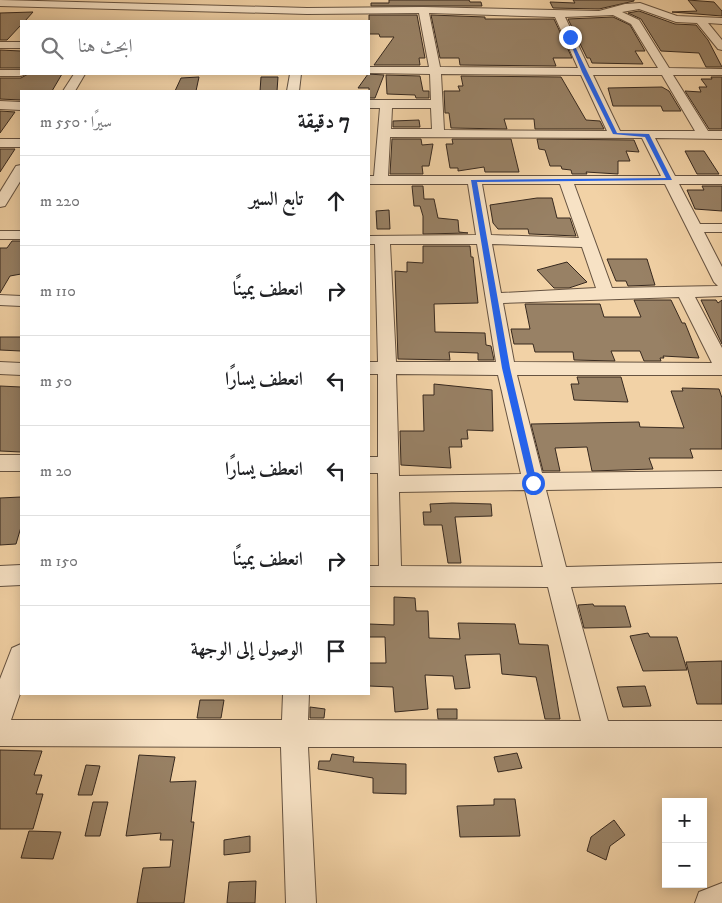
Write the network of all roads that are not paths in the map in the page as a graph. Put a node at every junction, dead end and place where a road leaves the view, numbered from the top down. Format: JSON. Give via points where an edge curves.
{"nodes":[{"id":1,"x":367,"y":0,"type":"edge"},
{"id":2,"x":0,"y":3,"type":"edge"},
{"id":3,"x":83,"y":3,"type":"edge"},
{"id":4,"x":614,"y":6,"type":"edge"},
{"id":5,"x":423,"y":10,"type":"junction"},
{"id":6,"x":368,"y":11,"type":"junction"},
{"id":7,"x":558,"y":14,"type":"junction"},
{"id":8,"x":305,"y":16,"type":"edge"},
{"id":9,"x":701,"y":21,"type":"junction"},
{"id":10,"x":722,"y":21,"type":"edge"},
{"id":11,"x":18,"y":42,"type":"edge"},
{"id":12,"x":0,"y":45,"type":"edge"},
{"id":13,"x":722,"y":47,"type":"edge"},
{"id":14,"x":370,"y":70,"type":"edge"},
{"id":15,"x":435,"y":70,"type":"junction"},
{"id":16,"x":584,"y":72,"type":"junction"},
{"id":17,"x":664,"y":72,"type":"junction"},
{"id":18,"x":722,"y":72,"type":"edge"},
{"id":19,"x":0,"y":73,"type":"edge"},
{"id":20,"x":20,"y":73,"type":"edge"},
{"id":21,"x":79,"y":75,"type":"edge"},
{"id":22,"x":294,"y":75,"type":"edge"},
{"id":23,"x":69,"y":90,"type":"edge"},
{"id":24,"x":293,"y":90,"type":"edge"},
{"id":25,"x":370,"y":104,"type":"edge"},
{"id":26,"x":386,"y":104,"type":"junction"},
{"id":27,"x":437,"y":104,"type":"junction"},
{"id":28,"x":0,"y":106,"type":"edge"},
{"id":29,"x":20,"y":106,"type":"edge"},
{"id":30,"x":370,"y":127,"type":"edge"},
{"id":31,"x":385,"y":130,"type":"junction"},
{"id":32,"x":438,"y":133,"type":"junction"},
{"id":33,"x":615,"y":134,"type":"junction"},
{"id":34,"x":647,"y":135,"type":"junction"},
{"id":35,"x":704,"y":135,"type":"junction"},
{"id":36,"x":722,"y":135,"type":"edge"},
{"id":37,"x":0,"y":143,"type":"edge"},
{"id":38,"x":20,"y":143,"type":"edge"},
{"id":39,"x":14,"y":179,"type":"edge"},
{"id":40,"x":375,"y":180,"type":"edge"},
{"id":41,"x":474,"y":180,"type":"junction"},
{"id":42,"x":669,"y":180,"type":"junction"},
{"id":43,"x":722,"y":180,"type":"edge"},
{"id":44,"x":566,"y":181,"type":"junction"},
{"id":45,"x":0,"y":203,"type":"edge"},
{"id":46,"x":694,"y":228,"type":"junction"},
{"id":47,"x":722,"y":228,"type":"edge"},
{"id":48,"x":20,"y":235,"type":"edge"},
{"id":49,"x":0,"y":236,"type":"edge"},
{"id":50,"x":485,"y":239,"type":"junction"},
{"id":51,"x":375,"y":240,"type":"edge"},
{"id":52,"x":588,"y":243,"type":"junction"},
{"id":53,"x":722,"y":282,"type":"edge"},
{"id":54,"x":376,"y":289,"type":"edge"},
{"id":55,"x":684,"y":291,"type":"junction"},
{"id":56,"x":722,"y":291,"type":"edge"},
{"id":57,"x":606,"y":293,"type":"junction"},
{"id":58,"x":495,"y":298,"type":"junction"},
{"id":59,"x":0,"y":300,"type":"edge"},
{"id":60,"x":20,"y":300,"type":"edge"},
{"id":61,"x":722,"y":364,"type":"edge"},
{"id":62,"x":0,"y":368,"type":"edge"},
{"id":63,"x":20,"y":368,"type":"edge"},
{"id":64,"x":378,"y":368,"type":"edge"},
{"id":65,"x":506,"y":368,"type":"junction"},
{"id":66,"x":722,"y":369,"type":"edge"},
{"id":67,"x":0,"y":463,"type":"edge"},
{"id":68,"x":20,"y":463,"type":"edge"},
{"id":69,"x":382,"y":472,"type":"edge"},
{"id":70,"x":722,"y":479,"type":"edge"},
{"id":71,"x":533,"y":483,"type":"junction"},
{"id":72,"x":722,"y":573,"type":"edge"},
{"id":73,"x":20,"y":575,"type":"edge"},
{"id":74,"x":0,"y":576,"type":"edge"},
{"id":75,"x":379,"y":576,"type":"edge"},
{"id":76,"x":558,"y":577,"type":"junction"},
{"id":77,"x":20,"y":659,"type":"edge"},
{"id":78,"x":296,"y":695,"type":"edge"},
{"id":79,"x":0,"y":714,"type":"edge"},
{"id":80,"x":0,"y":733,"type":"edge"},
{"id":81,"x":294,"y":733,"type":"junction"},
{"id":82,"x":598,"y":734,"type":"junction"},
{"id":83,"x":722,"y":734,"type":"edge"},
{"id":84,"x":722,"y":898,"type":"edge"},
{"id":85,"x":301,"y":903,"type":"edge"},
{"id":86,"x":710,"y":903,"type":"edge"}],
"edges":[{"from":1,"to":6,"type":"street"},
{"from":2,"to":3,"type":"street","via":[[31,8]]},
{"from":3,"to":8,"type":"street","via":[[118,10]]},
{"from":4,"to":7,"type":"street"},
{"from":4,"to":9,"type":"street","via":[[640,6],[676,19]]},
{"from":4,"to":17,"type":"street","via":[[635,22]]},
{"from":5,"to":6,"type":"street"},
{"from":5,"to":7,"type":"street"},
{"from":5,"to":15,"type":"street"},
{"from":6,"to":8,"type":"street"},
{"from":7,"to":16,"type":"street"},
{"from":9,"to":10,"type":"street"},
{"from":9,"to":13,"type":"street"},
{"from":11,"to":12,"type":"street"},
{"from":14,"to":15,"type":"street"},
{"from":15,"to":16,"type":"street"},
{"from":15,"to":27,"type":"street"},
{"from":16,"to":17,"type":"street"},
{"from":16,"to":33,"type":"street"},
{"from":17,"to":18,"type":"street"},
{"from":17,"to":35,"type":"street"},
{"from":19,"to":20,"type":"street"},
{"from":21,"to":23,"type":"street"},
{"from":22,"to":24,"type":"street"},
{"from":25,"to":26,"type":"street"},
{"from":26,"to":27,"type":"street"},
{"from":26,"to":31,"type":"street"},
{"from":27,"to":32,"type":"street"},
{"from":28,"to":29,"type":"street"},
{"from":30,"to":31,"type":"street"},
{"from":31,"to":32,"type":"street"},
{"from":31,"to":40,"type":"street"},
{"from":32,"to":33,"type":"street"},
{"from":33,"to":34,"type":"street"},
{"from":34,"to":35,"type":"street"},
{"from":34,"to":42,"type":"street"},
{"from":35,"to":36,"type":"street"},
{"from":37,"to":38,"type":"street"},
{"from":39,"to":45,"type":"street"},
{"from":40,"to":41,"type":"street"},
{"from":41,"to":44,"type":"street"},
{"from":41,"to":50,"type":"street"},
{"from":42,"to":43,"type":"street"},
{"from":42,"to":44,"type":"street"},
{"from":42,"to":46,"type":"street"},
{"from":44,"to":52,"type":"street"},
{"from":46,"to":47,"type":"street"},
{"from":46,"to":53,"type":"street"},
{"from":48,"to":49,"type":"street"},
{"from":50,"to":51,"type":"street"},
{"from":50,"to":52,"type":"street"},
{"from":50,"to":58,"type":"street"},
{"from":51,"to":54,"type":"street"},
{"from":52,"to":57,"type":"street"},
{"from":54,"to":64,"type":"street"},
{"from":55,"to":56,"type":"street"},
{"from":55,"to":57,"type":"street"},
{"from":55,"to":61,"type":"street"},
{"from":57,"to":58,"type":"street"},
{"from":58,"to":65,"type":"street"},
{"from":59,"to":60,"type":"street"},
{"from":62,"to":63,"type":"street"},
{"from":64,"to":65,"type":"street"},
{"from":64,"to":69,"type":"street"},
{"from":65,"to":66,"type":"street"},
{"from":65,"to":71,"type":"street"},
{"from":67,"to":68,"type":"street"},
{"from":69,"to":71,"type":"street"},
{"from":69,"to":75,"type":"street"},
{"from":70,"to":71,"type":"street"},
{"from":71,"to":76,"type":"street"},
{"from":72,"to":76,"type":"street"},
{"from":73,"to":74,"type":"street"},
{"from":75,"to":76,"type":"street"},
{"from":76,"to":82,"type":"street"},
{"from":77,"to":79,"type":"street"},
{"from":78,"to":81,"type":"street"},
{"from":80,"to":81,"type":"street"},
{"from":81,"to":82,"type":"street"},
{"from":81,"to":85,"type":"street"},
{"from":82,"to":83,"type":"street"},
{"from":84,"to":86,"type":"street"}]}
